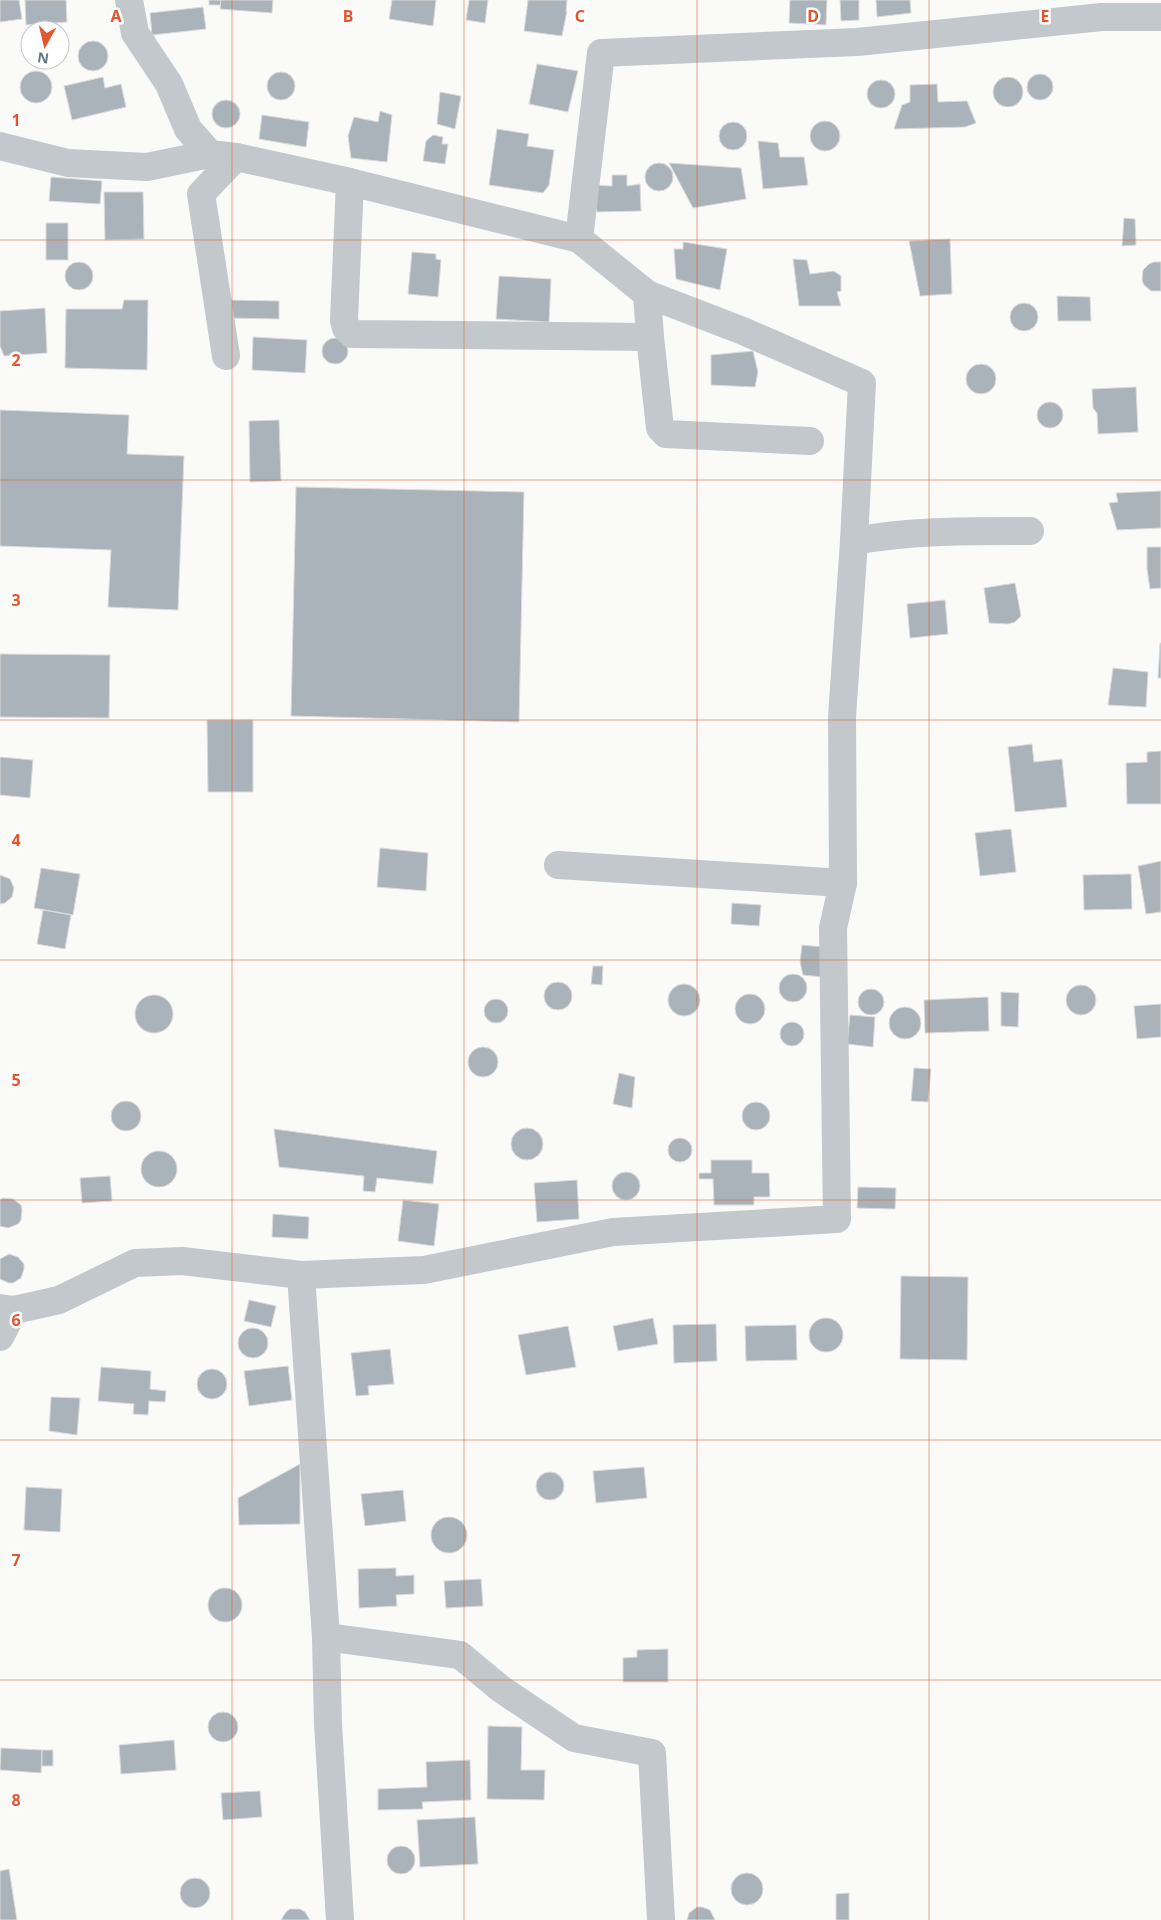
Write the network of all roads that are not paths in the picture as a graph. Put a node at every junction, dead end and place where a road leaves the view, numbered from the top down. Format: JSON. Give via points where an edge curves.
{"nodes":[{"id":1,"x":129,"y":0,"type":"edge"},
{"id":2,"x":1161,"y":17,"type":"edge"},
{"id":3,"x":0,"y":146,"type":"edge"},
{"id":4,"x":223,"y":156,"type":"junction"},
{"id":5,"x":350,"y":182,"type":"junction"},
{"id":6,"x":579,"y":240,"type":"junction"},
{"id":7,"x":647,"y":294,"type":"junction"},
{"id":8,"x":650,"y":337,"type":"junction"},
{"id":9,"x":226,"y":356,"type":"dead end"},
{"id":10,"x":810,"y":441,"type":"dead end"},
{"id":11,"x":1030,"y":531,"type":"dead end"},
{"id":12,"x":854,"y":541,"type":"junction"},
{"id":13,"x":558,"y":865,"type":"dead end"},
{"id":14,"x":843,"y":883,"type":"junction"},
{"id":15,"x":301,"y":1276,"type":"junction"},
{"id":16,"x":7,"y":1309,"type":"edge"},
{"id":17,"x":0,"y":1337,"type":"edge"},
{"id":18,"x":326,"y":1637,"type":"junction"},
{"id":19,"x":340,"y":1920,"type":"edge"},
{"id":20,"x":661,"y":1920,"type":"edge"}],
"edges":[{"from":1,"to":4,"type":"street","via":[[135,33],[169,84],[188,130]]},
{"from":2,"to":6,"type":"street","via":[[1102,17],[857,42],[601,53]]},
{"from":3,"to":4,"type":"street","via":[[68,162],[147,167]]},
{"from":4,"to":5,"type":"street"},
{"from":4,"to":9,"type":"street","via":[[201,194]]},
{"from":5,"to":6,"type":"street"},
{"from":5,"to":8,"type":"street","via":[[344,320],[352,334]]},
{"from":6,"to":7,"type":"street"},
{"from":7,"to":8,"type":"street"},
{"from":7,"to":12,"type":"street","via":[[862,382]]},
{"from":8,"to":10,"type":"street","via":[[660,428],[666,434]]},
{"from":11,"to":12,"type":"street","via":[[949,531]]},
{"from":12,"to":14,"type":"street","via":[[842,717]]},
{"from":13,"to":14,"type":"street"},
{"from":14,"to":15,"type":"street","via":[[833,928],[837,1219],[613,1232],[424,1270]]},
{"from":15,"to":16,"type":"street","via":[[182,1261],[135,1262],[59,1300]]},
{"from":15,"to":18,"type":"street"},
{"from":16,"to":17,"type":"street"},
{"from":18,"to":19,"type":"street"},
{"from":18,"to":20,"type":"street","via":[[460,1655],[502,1689],[574,1738],[652,1753]]}]}
